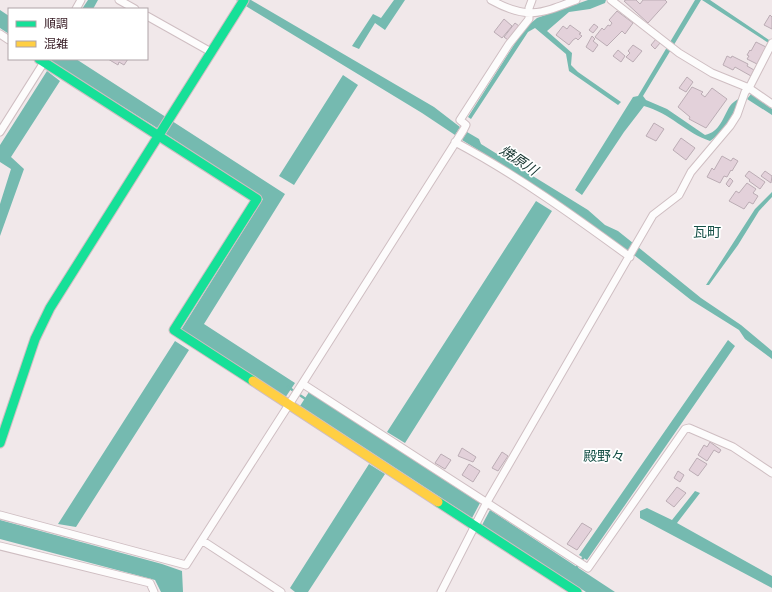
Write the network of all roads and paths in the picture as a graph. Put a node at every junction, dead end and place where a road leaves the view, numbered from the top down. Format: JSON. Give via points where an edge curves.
{"nodes":[{"id":1,"x":119,"y":0,"type":"edge"},
{"id":2,"x":244,"y":0,"type":"edge"},
{"id":3,"x":491,"y":0,"type":"edge"},
{"id":4,"x":532,"y":0,"type":"edge"},
{"id":5,"x":576,"y":0,"type":"edge"},
{"id":6,"x":611,"y":0,"type":"edge"},
{"id":7,"x":133,"y":8,"type":"edge"},
{"id":8,"x":530,"y":13,"type":"junction"},
{"id":9,"x":148,"y":17,"type":"edge"},
{"id":10,"x":771,"y":46,"type":"edge"},
{"id":11,"x":211,"y":52,"type":"junction"},
{"id":12,"x":43,"y":60,"type":"edge"},
{"id":13,"x":747,"y":90,"type":"junction"},
{"id":14,"x":772,"y":104,"type":"edge"},
{"id":15,"x":0,"y":132,"type":"edge"},
{"id":16,"x":159,"y":136,"type":"junction"},
{"id":17,"x":456,"y":140,"type":"junction"},
{"id":18,"x":630,"y":257,"type":"junction"},
{"id":19,"x":302,"y":385,"type":"junction"},
{"id":20,"x":289,"y":405,"type":"junction"},
{"id":21,"x":0,"y":443,"type":"edge"},
{"id":22,"x":772,"y":473,"type":"edge"},
{"id":23,"x":487,"y":502,"type":"junction"},
{"id":24,"x":0,"y":515,"type":"edge"},
{"id":25,"x":474,"y":525,"type":"junction"},
{"id":26,"x":203,"y":541,"type":"junction"},
{"id":27,"x":0,"y":546,"type":"edge"},
{"id":28,"x":576,"y":591,"type":"edge"},
{"id":29,"x":154,"y":592,"type":"edge"},
{"id":30,"x":282,"y":592,"type":"edge"},
{"id":31,"x":441,"y":592,"type":"edge"}],
"edges":[{"from":1,"to":7,"type":"street"},
{"from":2,"to":11,"type":"street"},
{"from":3,"to":8,"type":"street","via":[[520,13]]},
{"from":4,"to":8,"type":"street"},
{"from":5,"to":8,"type":"street","via":[[545,11]]},
{"from":6,"to":13,"type":"street","via":[[674,50]]},
{"from":8,"to":17,"type":"street","via":[[460,120],[466,125]]},
{"from":9,"to":11,"type":"street"},
{"from":10,"to":13,"type":"street"},
{"from":11,"to":16,"type":"street"},
{"from":12,"to":15,"type":"street"},
{"from":12,"to":16,"type":"street"},
{"from":13,"to":14,"type":"street"},
{"from":13,"to":18,"type":"street","via":[[730,126],[691,172],[679,196],[653,216]]},
{"from":16,"to":20,"type":"street","via":[[257,199],[174,330]]},
{"from":16,"to":21,"type":"street","via":[[50,308],[35,339]]},
{"from":17,"to":18,"type":"street","via":[[584,223]]},
{"from":17,"to":19,"type":"street"},
{"from":18,"to":23,"type":"street","via":[[600,304]]},
{"from":19,"to":20,"type":"street"},
{"from":19,"to":23,"type":"street"},
{"from":20,"to":25,"type":"street"},
{"from":20,"to":26,"type":"street"},
{"from":22,"to":23,"type":"street","via":[[733,447],[689,428],[685,429],[588,568]]},
{"from":23,"to":25,"type":"street"},
{"from":24,"to":26,"type":"street","via":[[186,565]]},
{"from":25,"to":28,"type":"street"},
{"from":25,"to":31,"type":"street"},
{"from":26,"to":30,"type":"street"},
{"from":27,"to":29,"type":"street","via":[[150,583]]}]}
